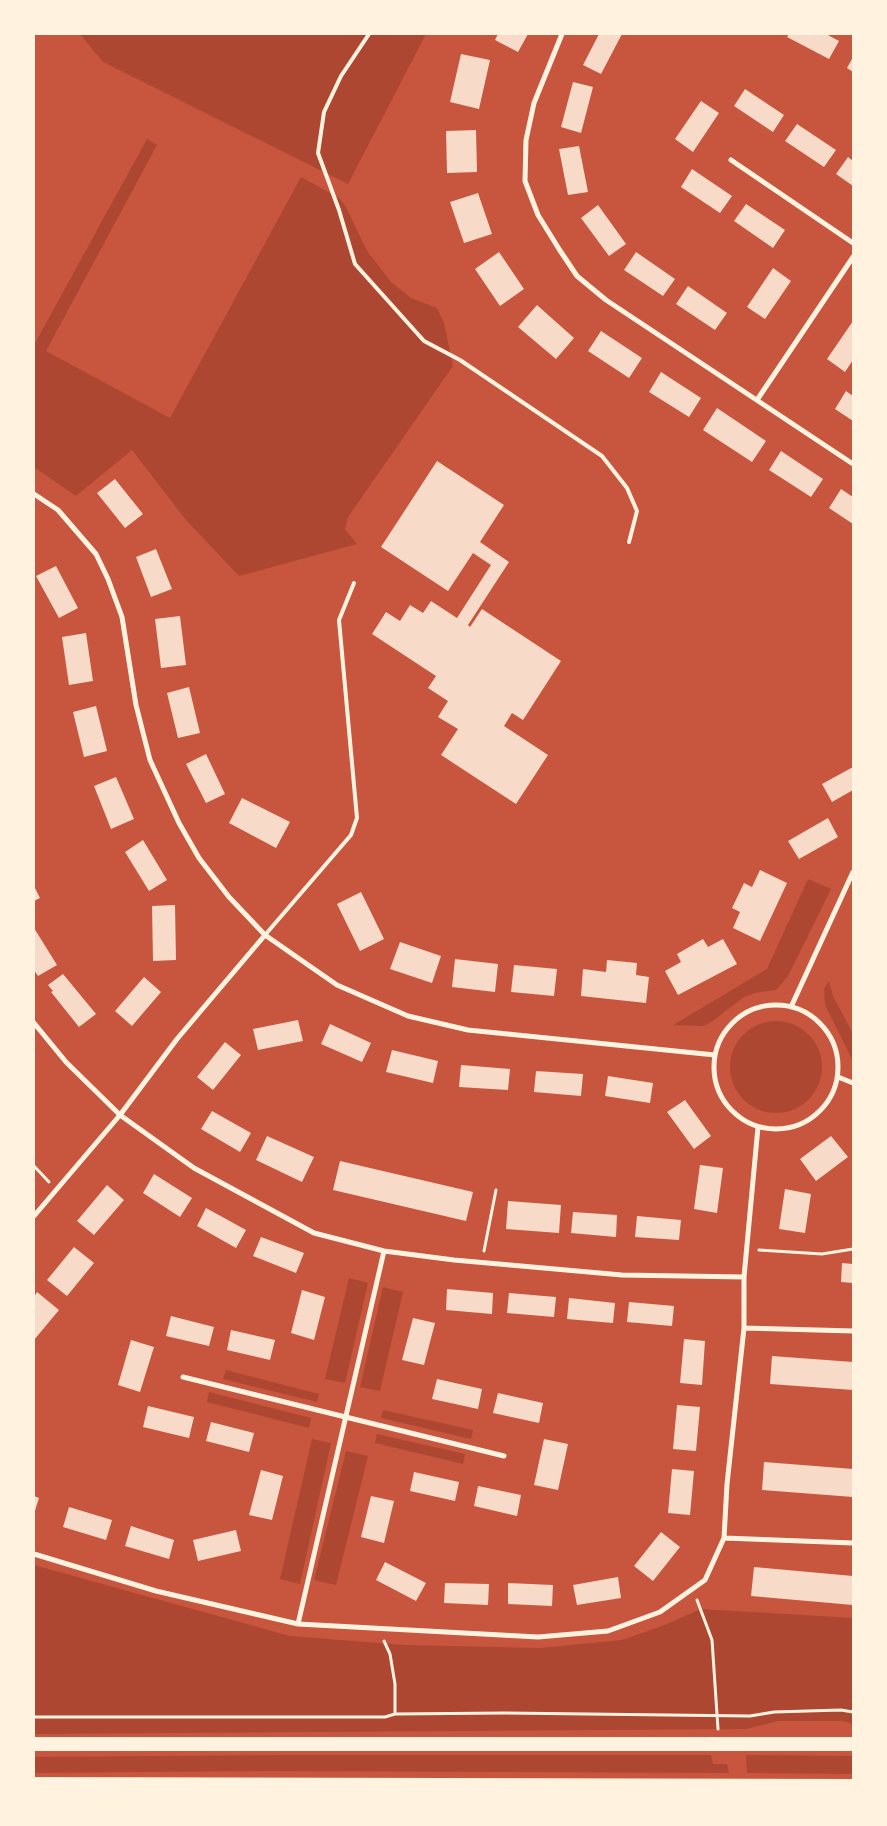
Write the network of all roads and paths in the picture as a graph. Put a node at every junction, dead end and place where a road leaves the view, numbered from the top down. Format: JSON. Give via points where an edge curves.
{"nodes":[{"id":1,"x":369,"y":34,"type":"edge"},
{"id":2,"x":562,"y":34,"type":"edge"},
{"id":3,"x":731,"y":160,"type":"dead end"},
{"id":4,"x":853,"y":243,"type":"edge"},
{"id":5,"x":853,"y":257,"type":"edge"},
{"id":6,"x":756,"y":400,"type":"junction"},
{"id":7,"x":853,"y":464,"type":"edge"},
{"id":8,"x":34,"y":494,"type":"edge"},
{"id":9,"x":629,"y":542,"type":"dead end"},
{"id":10,"x":354,"y":583,"type":"dead end"},
{"id":11,"x":853,"y":872,"type":"edge"},
{"id":12,"x":265,"y":936,"type":"junction"},
{"id":13,"x":791,"y":1007,"type":"junction"},
{"id":14,"x":34,"y":1024,"type":"edge"},
{"id":15,"x":715,"y":1054,"type":"junction"},
{"id":16,"x":838,"y":1077,"type":"junction"},
{"id":17,"x":853,"y":1083,"type":"edge"},
{"id":18,"x":120,"y":1114,"type":"junction"},
{"id":19,"x":758,"y":1127,"type":"junction"},
{"id":20,"x":34,"y":1166,"type":"edge"},
{"id":21,"x":57,"y":1189,"type":"junction"},
{"id":22,"x":496,"y":1190,"type":"dead end"},
{"id":23,"x":34,"y":1216,"type":"edge"},
{"id":24,"x":747,"y":1249,"type":"junction"},
{"id":25,"x":853,"y":1249,"type":"edge"},
{"id":26,"x":384,"y":1251,"type":"junction"},
{"id":27,"x":482,"y":1262,"type":"junction"},
{"id":28,"x":744,"y":1277,"type":"junction"},
{"id":29,"x":744,"y":1328,"type":"junction"},
{"id":30,"x":853,"y":1332,"type":"edge"},
{"id":31,"x":183,"y":1377,"type":"dead end"},
{"id":32,"x":344,"y":1418,"type":"junction"},
{"id":33,"x":504,"y":1456,"type":"dead end"},
{"id":34,"x":724,"y":1538,"type":"junction"},
{"id":35,"x":853,"y":1543,"type":"edge"},
{"id":36,"x":34,"y":1554,"type":"edge"},
{"id":37,"x":693,"y":1588,"type":"junction"},
{"id":38,"x":298,"y":1624,"type":"junction"},
{"id":39,"x":378,"y":1629,"type":"junction"},
{"id":40,"x":853,"y":1712,"type":"edge"},
{"id":41,"x":395,"y":1714,"type":"junction"},
{"id":42,"x":717,"y":1715,"type":"junction"},
{"id":43,"x":34,"y":1717,"type":"edge"},
{"id":44,"x":34,"y":1744,"type":"edge"},
{"id":45,"x":853,"y":1744,"type":"edge"},
{"id":46,"x":34,"y":1784,"type":"edge"},
{"id":47,"x":853,"y":1786,"type":"edge"}],
"edges":[{"from":1,"to":9,"type":"lane","via":[[340,76],[324,112],[318,153],[355,264],[424,341],[460,360],[602,456],[628,488],[637,511]]},
{"from":2,"to":6,"type":"street","via":[[534,103],[526,140],[525,181],[538,215],[577,276],[606,300]]},
{"from":3,"to":4,"type":"street"},
{"from":5,"to":6,"type":"street"},
{"from":6,"to":7,"type":"street"},
{"from":8,"to":12,"type":"street","via":[[58,510],[96,554],[122,617],[136,705],[150,760],[199,858]]},
{"from":10,"to":12,"type":"lane","via":[[339,620],[357,818],[352,835]]},
{"from":11,"to":13,"type":"street"},
{"from":12,"to":15,"type":"street","via":[[337,985],[408,1016],[468,1030]]},
{"from":12,"to":18,"type":"street","via":[[177,1039]]},
{"from":13,"to":15,"type":"street","via":[[762,1006],[742,1015],[723,1034]]},
{"from":13,"to":16,"type":"street","via":[[811,1016],[830,1037],[838,1057]]},
{"from":14,"to":18,"type":"street","via":[[66,1062]]},
{"from":15,"to":19,"type":"street","via":[[716,1086],[727,1105],[743,1120]]},
{"from":16,"to":17,"type":"street"},
{"from":16,"to":19,"type":"street","via":[[822,1110],[804,1123],[779,1129]]},
{"from":18,"to":21,"type":"street"},
{"from":18,"to":26,"type":"street","via":[[194,1168],[314,1233]]},
{"from":19,"to":24,"type":"street"},
{"from":20,"to":21,"type":"path"},
{"from":21,"to":23,"type":"street"},
{"from":22,"to":27,"type":"path"},
{"from":24,"to":25,"type":"path","via":[[822,1254]]},
{"from":24,"to":28,"type":"street"},
{"from":26,"to":27,"type":"street"},
{"from":26,"to":32,"type":"street"},
{"from":27,"to":28,"type":"street","via":[[622,1275]]},
{"from":28,"to":29,"type":"street"},
{"from":29,"to":30,"type":"street"},
{"from":29,"to":34,"type":"street"},
{"from":31,"to":32,"type":"street"},
{"from":32,"to":33,"type":"street"},
{"from":32,"to":38,"type":"street"},
{"from":34,"to":35,"type":"street"},
{"from":34,"to":37,"type":"street","via":[[705,1580]]},
{"from":36,"to":38,"type":"street","via":[[156,1591]]},
{"from":37,"to":39,"type":"street","via":[[660,1612],[608,1631],[538,1637]]},
{"from":37,"to":42,"type":"path","via":[[712,1640]]},
{"from":38,"to":39,"type":"street"},
{"from":39,"to":41,"type":"path","via":[[390,1654]]},
{"from":40,"to":42,"type":"path"},
{"from":41,"to":42,"type":"path"},
{"from":41,"to":43,"type":"path","via":[[385,1717]]},
{"from":44,"to":45,"type":"highway"},
{"from":46,"to":47,"type":"highway"}]}
